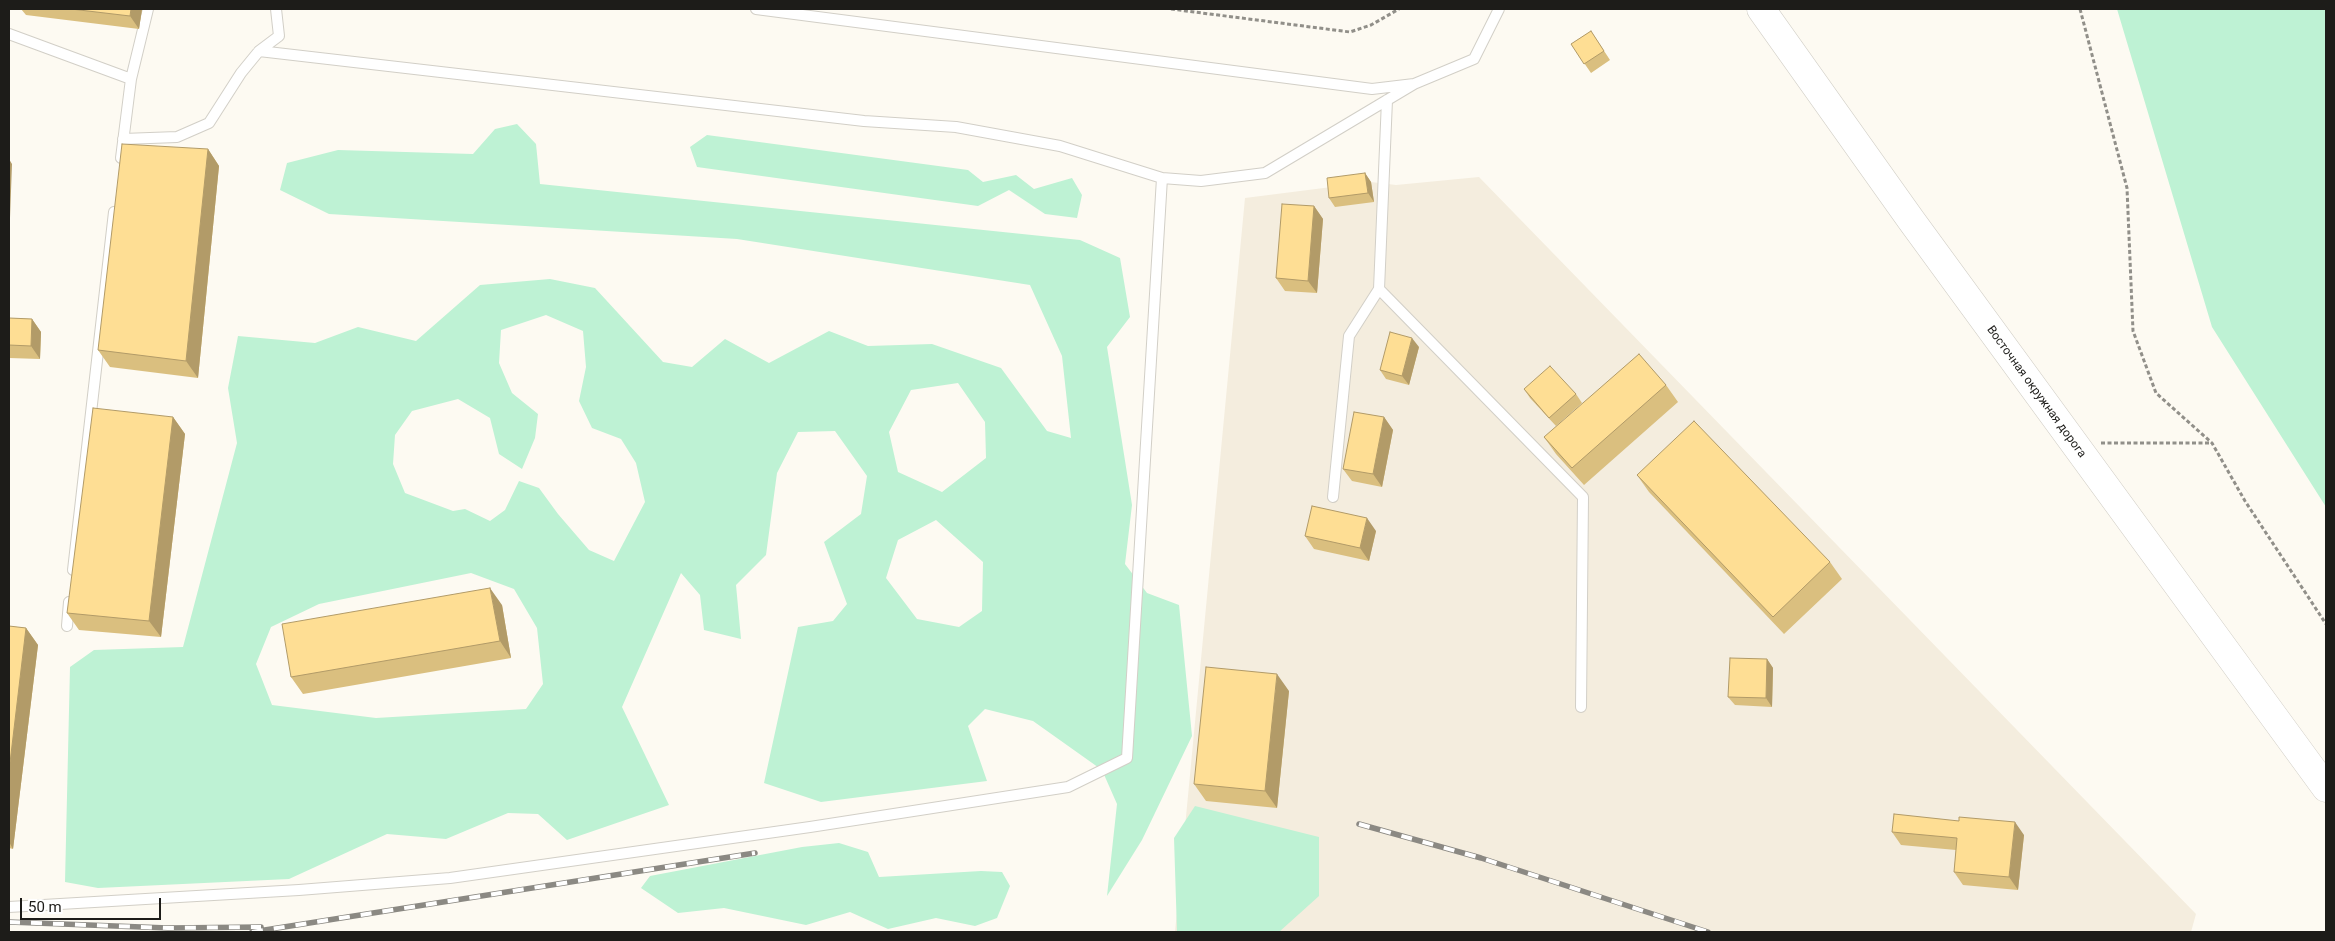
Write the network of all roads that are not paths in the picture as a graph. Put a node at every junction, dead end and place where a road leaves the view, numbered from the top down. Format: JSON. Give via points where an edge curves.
{"nodes":[{"id":1,"x":148,"y":9,"type":"edge"},
{"id":2,"x":276,"y":9,"type":"edge"},
{"id":3,"x":756,"y":9,"type":"edge"},
{"id":4,"x":1499,"y":9,"type":"edge"},
{"id":5,"x":1761,"y":9,"type":"edge"},
{"id":6,"x":9,"y":34,"type":"edge"},
{"id":7,"x":259,"y":51,"type":"junction"},
{"id":8,"x":131,"y":79,"type":"junction"},
{"id":9,"x":1414,"y":84,"type":"junction"},
{"id":10,"x":1387,"y":100,"type":"junction"},
{"id":11,"x":124,"y":139,"type":"junction"},
{"id":12,"x":120,"y":168,"type":"edge"},
{"id":13,"x":1162,"y":178,"type":"junction"},
{"id":14,"x":116,"y":196,"type":"edge"},
{"id":15,"x":1379,"y":289,"type":"junction"},
{"id":16,"x":1333,"y":497,"type":"dead end"},
{"id":17,"x":67,"y":626,"type":"edge"},
{"id":18,"x":1581,"y":707,"type":"dead end"},
{"id":19,"x":2320,"y":781,"type":"edge"},
{"id":20,"x":2326,"y":798,"type":"edge"},
{"id":21,"x":9,"y":907,"type":"edge"}],
"edges":[{"from":1,"to":8,"type":"lane"},
{"from":2,"to":7,"type":"lane","via":[[279,36]]},
{"from":3,"to":9,"type":"lane","via":[[1372,90]]},
{"from":4,"to":9,"type":"lane","via":[[1474,58]]},
{"from":5,"to":19,"type":"main road","name":"Восточная окружная дорога","via":[[1910,220]]},
{"from":6,"to":8,"type":"lane"},
{"from":7,"to":11,"type":"lane","via":[[209,123],[177,136]]},
{"from":7,"to":13,"type":"lane","via":[[864,121],[956,127],[1060,146]]},
{"from":8,"to":11,"type":"lane"},
{"from":9,"to":10,"type":"lane"},
{"from":10,"to":13,"type":"lane","via":[[1265,173],[1200,181]]},
{"from":10,"to":15,"type":"lane"},
{"from":11,"to":12,"type":"lane"},
{"from":13,"to":21,"type":"lane","via":[[1127,758],[1068,787],[810,828],[450,878]]},
{"from":14,"to":17,"type":"lane"},
{"from":15,"to":16,"type":"lane","via":[[1349,336]]},
{"from":15,"to":18,"type":"lane","via":[[1583,497]]},
{"from":19,"to":20,"type":"main road","name":"Восточная окружная дорога"}]}
